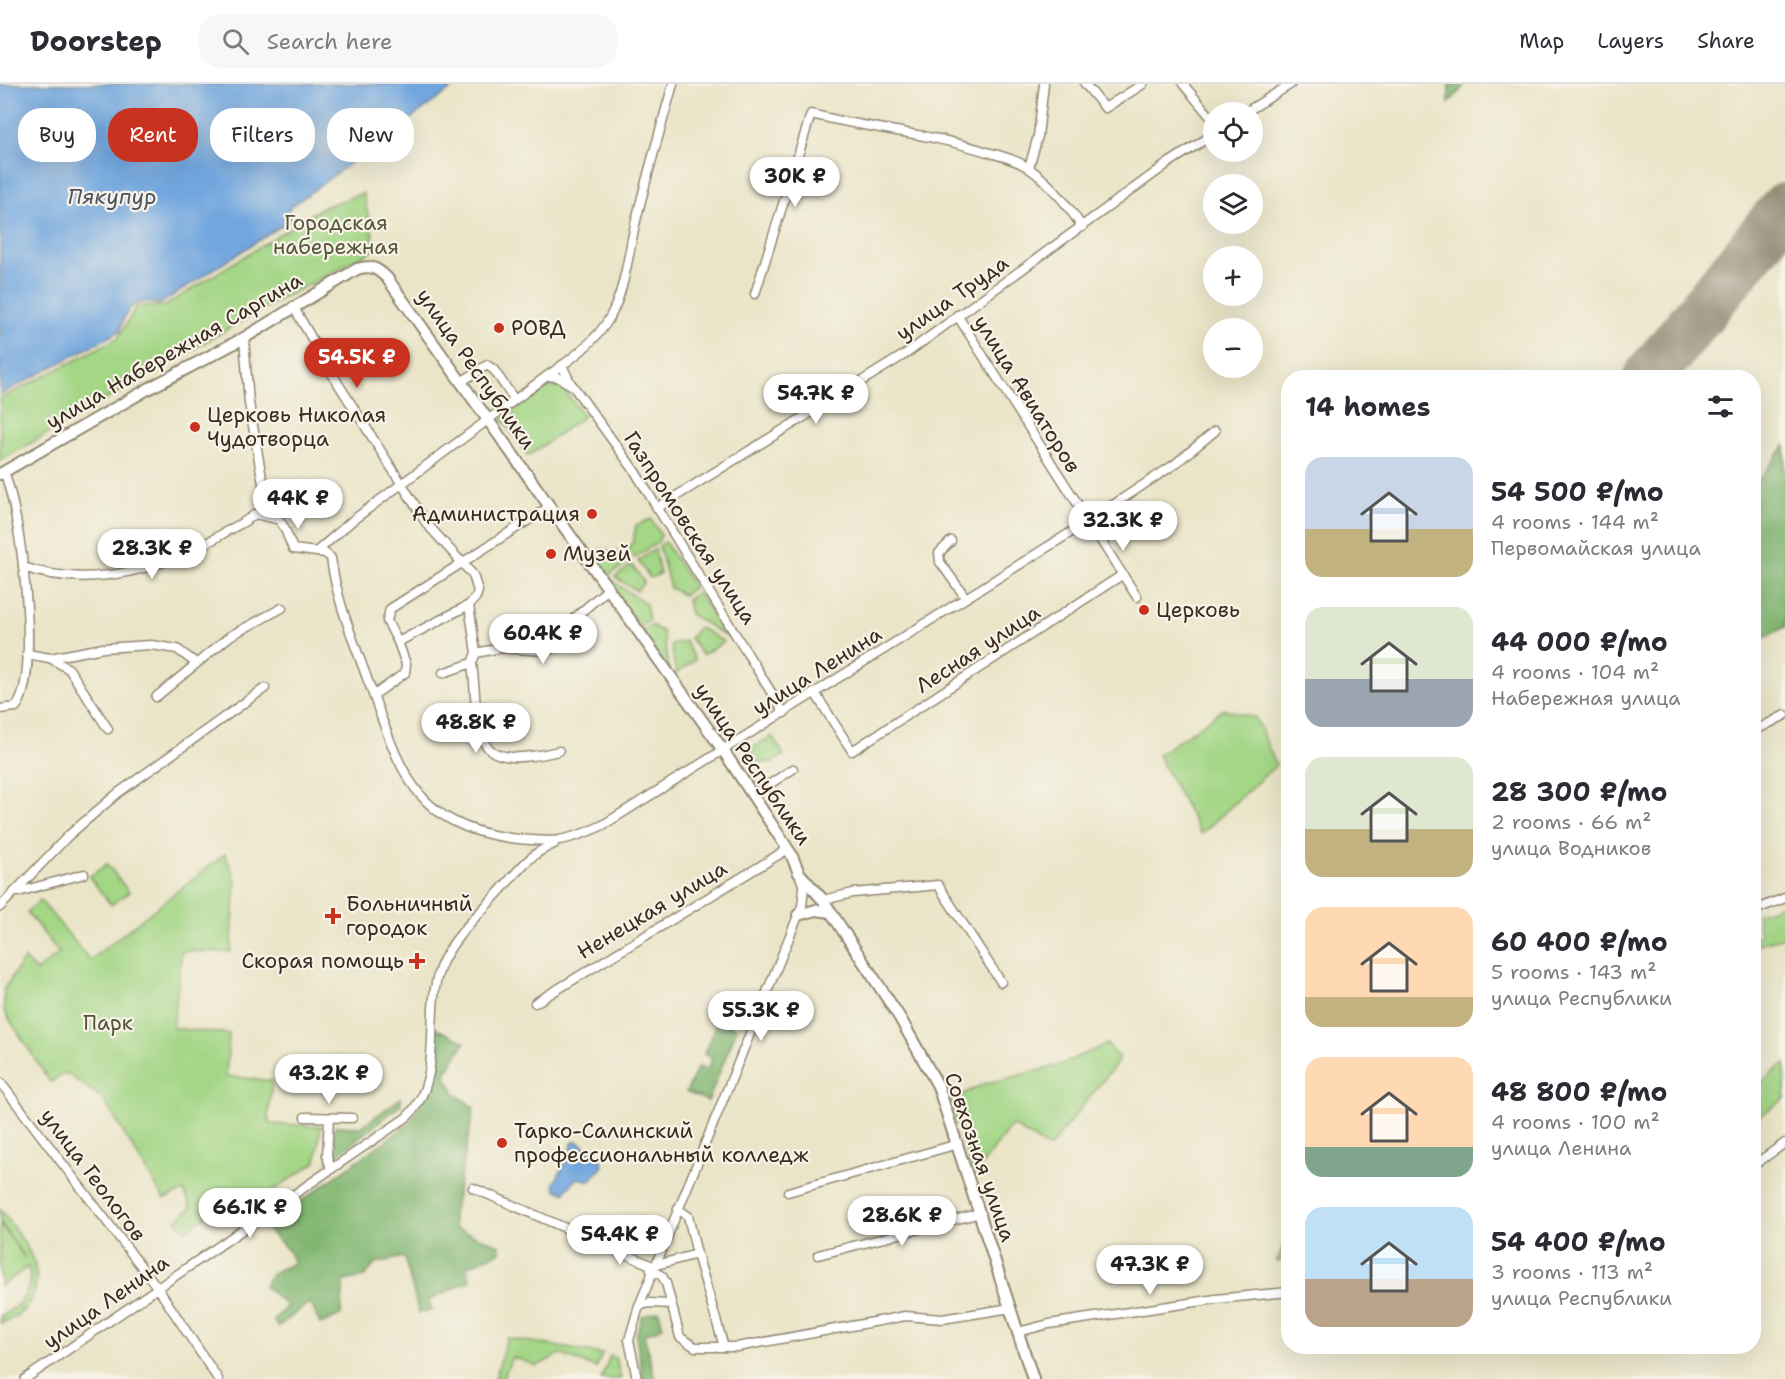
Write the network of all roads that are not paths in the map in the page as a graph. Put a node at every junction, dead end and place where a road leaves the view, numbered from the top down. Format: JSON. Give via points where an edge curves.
{"nodes":[{"id":1,"x":673,"y":84,"type":"edge"},
{"id":2,"x":1044,"y":84,"type":"edge"},
{"id":3,"x":1085,"y":84,"type":"edge"},
{"id":4,"x":1143,"y":84,"type":"edge"},
{"id":5,"x":1183,"y":84,"type":"edge"},
{"id":6,"x":1291,"y":84,"type":"edge"},
{"id":7,"x":1262,"y":102,"type":"edge"},
{"id":8,"x":1203,"y":108,"type":"edge"},
{"id":9,"x":1203,"y":142,"type":"edge"},
{"id":10,"x":1029,"y":168,"type":"junction"},
{"id":11,"x":1082,"y":227,"type":"junction"},
{"id":12,"x":369,"y":266,"type":"joint"},
{"id":13,"x":755,"y":294,"type":"dead end"},
{"id":14,"x":293,"y":306,"type":"junction"},
{"id":15,"x":957,"y":315,"type":"junction"},
{"id":16,"x":244,"y":338,"type":"junction"},
{"id":17,"x":562,"y":365,"type":"junction"},
{"id":18,"x":547,"y":376,"type":"junction"},
{"id":19,"x":461,"y":382,"type":"junction"},
{"id":20,"x":573,"y":387,"type":"junction"},
{"id":21,"x":514,"y":399,"type":"junction"},
{"id":22,"x":486,"y":419,"type":"junction"},
{"id":23,"x":1215,"y":431,"type":"dead end"},
{"id":24,"x":2,"y":473,"type":"edge"},
{"id":25,"x":403,"y":484,"type":"junction"},
{"id":26,"x":266,"y":501,"type":"junction"},
{"id":27,"x":549,"y":507,"type":"junction"},
{"id":28,"x":657,"y":508,"type":"junction"},
{"id":29,"x":255,"y":514,"type":"junction"},
{"id":30,"x":278,"y":520,"type":"junction"},
{"id":31,"x":1086,"y":521,"type":"junction"},
{"id":32,"x":951,"y":541,"type":"dead end"},
{"id":33,"x":316,"y":552,"type":"junction"},
{"id":34,"x":460,"y":564,"type":"junction"},
{"id":35,"x":23,"y":567,"type":"junction"},
{"id":36,"x":1122,"y":575,"type":"junction"},
{"id":37,"x":608,"y":590,"type":"junction"},
{"id":38,"x":1137,"y":597,"type":"dead end"},
{"id":39,"x":966,"y":598,"type":"junction"},
{"id":40,"x":468,"y":605,"type":"junction"},
{"id":41,"x":282,"y":608,"type":"dead end"},
{"id":42,"x":398,"y":642,"type":"junction"},
{"id":43,"x":476,"y":653,"type":"junction"},
{"id":44,"x":27,"y":654,"type":"junction"},
{"id":45,"x":50,"y":658,"type":"junction"},
{"id":46,"x":196,"y":663,"type":"junction"},
{"id":47,"x":472,"y":663,"type":"junction"},
{"id":48,"x":443,"y":673,"type":"dead end"},
{"id":49,"x":265,"y":688,"type":"dead end"},
{"id":50,"x":815,"y":693,"type":"junction"},
{"id":51,"x":374,"y":695,"type":"junction"},
{"id":52,"x":156,"y":697,"type":"dead end"},
{"id":53,"x":0,"y":709,"type":"edge"},
{"id":54,"x":784,"y":713,"type":"junction"},
{"id":55,"x":1785,"y":715,"type":"edge"},
{"id":56,"x":1761,"y":727,"type":"edge"},
{"id":57,"x":108,"y":729,"type":"dead end"},
{"id":58,"x":723,"y":750,"type":"junction"},
{"id":59,"x":559,"y":751,"type":"dead end"},
{"id":60,"x":793,"y":769,"type":"dead end"},
{"id":61,"x":753,"y":795,"type":"junction"},
{"id":62,"x":525,"y":840,"type":"junction"},
{"id":63,"x":560,"y":842,"type":"junction"},
{"id":64,"x":788,"y":849,"type":"junction"},
{"id":65,"x":528,"y":859,"type":"junction"},
{"id":66,"x":799,"y":873,"type":"junction"},
{"id":67,"x":84,"y":874,"type":"dead end"},
{"id":68,"x":13,"y":894,"type":"junction"},
{"id":69,"x":1785,"y":898,"type":"edge"},
{"id":70,"x":823,"y":900,"type":"junction"},
{"id":71,"x":0,"y":906,"type":"edge"},
{"id":72,"x":1761,"y":907,"type":"edge"},
{"id":73,"x":831,"y":912,"type":"junction"},
{"id":74,"x":798,"y":915,"type":"junction"},
{"id":75,"x":1001,"y":982,"type":"dead end"},
{"id":76,"x":535,"y":1003,"type":"dead end"},
{"id":77,"x":0,"y":1082,"type":"edge"},
{"id":78,"x":305,"y":1117,"type":"dead end"},
{"id":79,"x":329,"y":1118,"type":"junction"},
{"id":80,"x":352,"y":1118,"type":"dead end"},
{"id":81,"x":1785,"y":1143,"type":"edge"},
{"id":82,"x":958,"y":1144,"type":"junction"},
{"id":83,"x":1761,"y":1160,"type":"edge"},
{"id":84,"x":331,"y":1169,"type":"junction"},
{"id":85,"x":473,"y":1188,"type":"dead end"},
{"id":86,"x":788,"y":1192,"type":"dead end"},
{"id":87,"x":678,"y":1209,"type":"junction"},
{"id":88,"x":981,"y":1213,"type":"junction"},
{"id":89,"x":697,"y":1254,"type":"junction"},
{"id":90,"x":818,"y":1255,"type":"dead end"},
{"id":91,"x":652,"y":1268,"type":"junction"},
{"id":92,"x":157,"y":1287,"type":"junction"},
{"id":93,"x":1281,"y":1293,"type":"edge"},
{"id":94,"x":671,"y":1305,"type":"junction"},
{"id":95,"x":639,"y":1306,"type":"junction"},
{"id":96,"x":1011,"y":1308,"type":"junction"},
{"id":97,"x":1018,"y":1332,"type":"junction"},
{"id":98,"x":724,"y":1347,"type":"junction"},
{"id":99,"x":25,"y":1379,"type":"edge"},
{"id":100,"x":218,"y":1379,"type":"edge"},
{"id":101,"x":638,"y":1379,"type":"edge"},
{"id":102,"x":1033,"y":1379,"type":"edge"}],
"edges":[{"from":1,"to":17,"type":"street","via":[[618,301],[609,320]]},
{"from":2,"to":10,"type":"street","via":[[1038,136]]},
{"from":3,"to":4,"type":"street","via":[[1105,108]]},
{"from":5,"to":8,"type":"street"},
{"from":6,"to":7,"type":"street"},
{"from":9,"to":11,"type":"street","name":"улица Труда"},
{"from":10,"to":11,"type":"street","via":[[1067,202]]},
{"from":10,"to":13,"type":"street","via":[[975,147],[928,135],[854,125],[811,114]]},
{"from":11,"to":15,"type":"street","name":"улица Труда"},
{"from":12,"to":14,"type":"main road","name":"улица Набережная Саргина","via":[[357,268]]},
{"from":12,"to":19,"type":"main road","name":"улица Республики","via":[[378,268],[387,278]]},
{"from":14,"to":16,"type":"main road","name":"улица Набережная Саргина"},
{"from":14,"to":25,"type":"street"},
{"from":15,"to":28,"type":"street","name":"улица Труда","via":[[868,378]]},
{"from":15,"to":31,"type":"street","name":"улица Авиаторов"},
{"from":16,"to":24,"type":"main road","name":"улица Набережная Саргина"},
{"from":16,"to":26,"type":"street","via":[[249,403]]},
{"from":17,"to":18,"type":"street"},
{"from":17,"to":20,"type":"street","name":"Газпромовская улица"},
{"from":18,"to":20,"type":"street","via":[[558,377]]},
{"from":18,"to":21,"type":"street"},
{"from":19,"to":21,"type":"street","via":[[488,365]]},
{"from":19,"to":22,"type":"main road","name":"улица Республики"},
{"from":20,"to":28,"type":"street","name":"Газпромовская улица"},
{"from":21,"to":22,"type":"street"},
{"from":22,"to":25,"type":"street"},
{"from":22,"to":27,"type":"main road","name":"улица Республики"},
{"from":23,"to":31,"type":"street","name":"улица Ленина","via":[[1175,464]]},
{"from":24,"to":35,"type":"street","via":[[13,502]]},
{"from":25,"to":33,"type":"street"},
{"from":25,"to":34,"type":"street","via":[[427,524]]},
{"from":26,"to":29,"type":"street"},
{"from":26,"to":30,"type":"street"},
{"from":27,"to":34,"type":"street"},
{"from":27,"to":37,"type":"main road","name":"улица Республики"},
{"from":28,"to":54,"type":"street","name":"Газпромовская улица"},
{"from":29,"to":30,"type":"street"},
{"from":29,"to":35,"type":"street","via":[[158,566],[108,575],[49,574]]},
{"from":30,"to":33,"type":"street","via":[[293,549]]},
{"from":31,"to":36,"type":"street","name":"улица Авиаторов"},
{"from":31,"to":39,"type":"street","name":"улица Ленина"},
{"from":32,"to":39,"type":"street","via":[[939,553],[940,562]]},
{"from":33,"to":51,"type":"street","name":"улица Ленина","via":[[331,558]]},
{"from":34,"to":40,"type":"street","via":[[468,568],[476,583],[476,597]]},
{"from":34,"to":42,"type":"street","via":[[390,609],[387,621]]},
{"from":35,"to":44,"type":"street"},
{"from":36,"to":38,"type":"street","name":"улица Авиаторов"},
{"from":36,"to":50,"type":"street","name":"Лесная улица","via":[[852,752]]},
{"from":37,"to":43,"type":"street","via":[[564,627],[556,646],[546,651],[515,648]]},
{"from":37,"to":58,"type":"main road","name":"улица Республики"},
{"from":39,"to":50,"type":"street","name":"улица Ленина"},
{"from":40,"to":42,"type":"street"},
{"from":40,"to":43,"type":"street"},
{"from":41,"to":46,"type":"street","via":[[230,636]]},
{"from":42,"to":51,"type":"street","via":[[405,673]]},
{"from":43,"to":47,"type":"street"},
{"from":44,"to":45,"type":"street"},
{"from":44,"to":53,"type":"street","via":[[19,703]]},
{"from":45,"to":46,"type":"street","via":[[103,648],[152,645],[177,649]]},
{"from":45,"to":57,"type":"street","via":[[69,669]]},
{"from":46,"to":52,"type":"street"},
{"from":47,"to":48,"type":"street"},
{"from":47,"to":59,"type":"street","via":[[474,713],[486,746],[502,757],[522,759]]},
{"from":49,"to":68,"type":"street","via":[[118,793],[75,830]]},
{"from":50,"to":54,"type":"street","name":"улица Ленина"},
{"from":51,"to":62,"type":"street","name":"улица Ленина","via":[[397,762],[424,800],[465,828]]},
{"from":54,"to":58,"type":"street","name":"улица Ленина"},
{"from":55,"to":56,"type":"street"},
{"from":58,"to":61,"type":"main road","name":"улица Республики"},
{"from":58,"to":63,"type":"street","name":"улица Ленина","via":[[603,825]]},
{"from":60,"to":61,"type":"street"},
{"from":61,"to":64,"type":"main road","name":"улица Республики"},
{"from":62,"to":63,"type":"street","name":"улица Ленина"},
{"from":62,"to":65,"type":"street"},
{"from":63,"to":65,"type":"street","name":"улица Ленина"},
{"from":64,"to":66,"type":"main road","name":"улица Республики"},
{"from":64,"to":76,"type":"street","name":"Ненецкая улица"},
{"from":65,"to":84,"type":"street","name":"улица Ленина","via":[[447,954],[437,983],[426,1086],[417,1107]]},
{"from":66,"to":70,"type":"main road","name":"Совхозная улица"},
{"from":66,"to":74,"type":"street","name":"улица Республики","via":[[804,888]]},
{"from":67,"to":68,"type":"street"},
{"from":68,"to":71,"type":"street"},
{"from":69,"to":72,"type":"street"},
{"from":70,"to":73,"type":"main road","name":"Совхозная улица"},
{"from":70,"to":75,"type":"street","via":[[853,893],[938,885]]},
{"from":73,"to":74,"type":"main road","via":[[816,910]]},
{"from":73,"to":82,"type":"main road","name":"Совхозная улица","via":[[900,1018],[938,1086]]},
{"from":74,"to":87,"type":"street","name":"улица Республики"},
{"from":77,"to":92,"type":"street","name":"улица Геологов"},
{"from":78,"to":79,"type":"street"},
{"from":79,"to":80,"type":"street"},
{"from":79,"to":84,"type":"street","via":[[327,1156]]},
{"from":81,"to":83,"type":"street"},
{"from":82,"to":86,"type":"street"},
{"from":82,"to":88,"type":"main road","name":"Совхозная улица"},
{"from":84,"to":92,"type":"street","name":"улица Ленина"},
{"from":85,"to":91,"type":"street"},
{"from":87,"to":89,"type":"street","via":[[688,1216]]},
{"from":87,"to":91,"type":"street","name":"улица Республики"},
{"from":88,"to":90,"type":"street"},
{"from":88,"to":96,"type":"main road","name":"Совхозная улица"},
{"from":89,"to":91,"type":"street"},
{"from":89,"to":98,"type":"street"},
{"from":91,"to":94,"type":"street","via":[[662,1275]]},
{"from":91,"to":95,"type":"street","name":"улица Республики"},
{"from":92,"to":99,"type":"street","name":"улица Ленина"},
{"from":92,"to":100,"type":"street","name":"улица Геологов"},
{"from":93,"to":97,"type":"street","via":[[1060,1322]]},
{"from":94,"to":95,"type":"street"},
{"from":94,"to":98,"type":"street","via":[[680,1337],[695,1347]]},
{"from":95,"to":101,"type":"street","name":"улица Республики","via":[[629,1340]]},
{"from":96,"to":97,"type":"main road","name":"Совхозная улица"},
{"from":96,"to":98,"type":"street","via":[[942,1319],[898,1317]]},
{"from":97,"to":102,"type":"main road","name":"Совхозная улица"}]}
